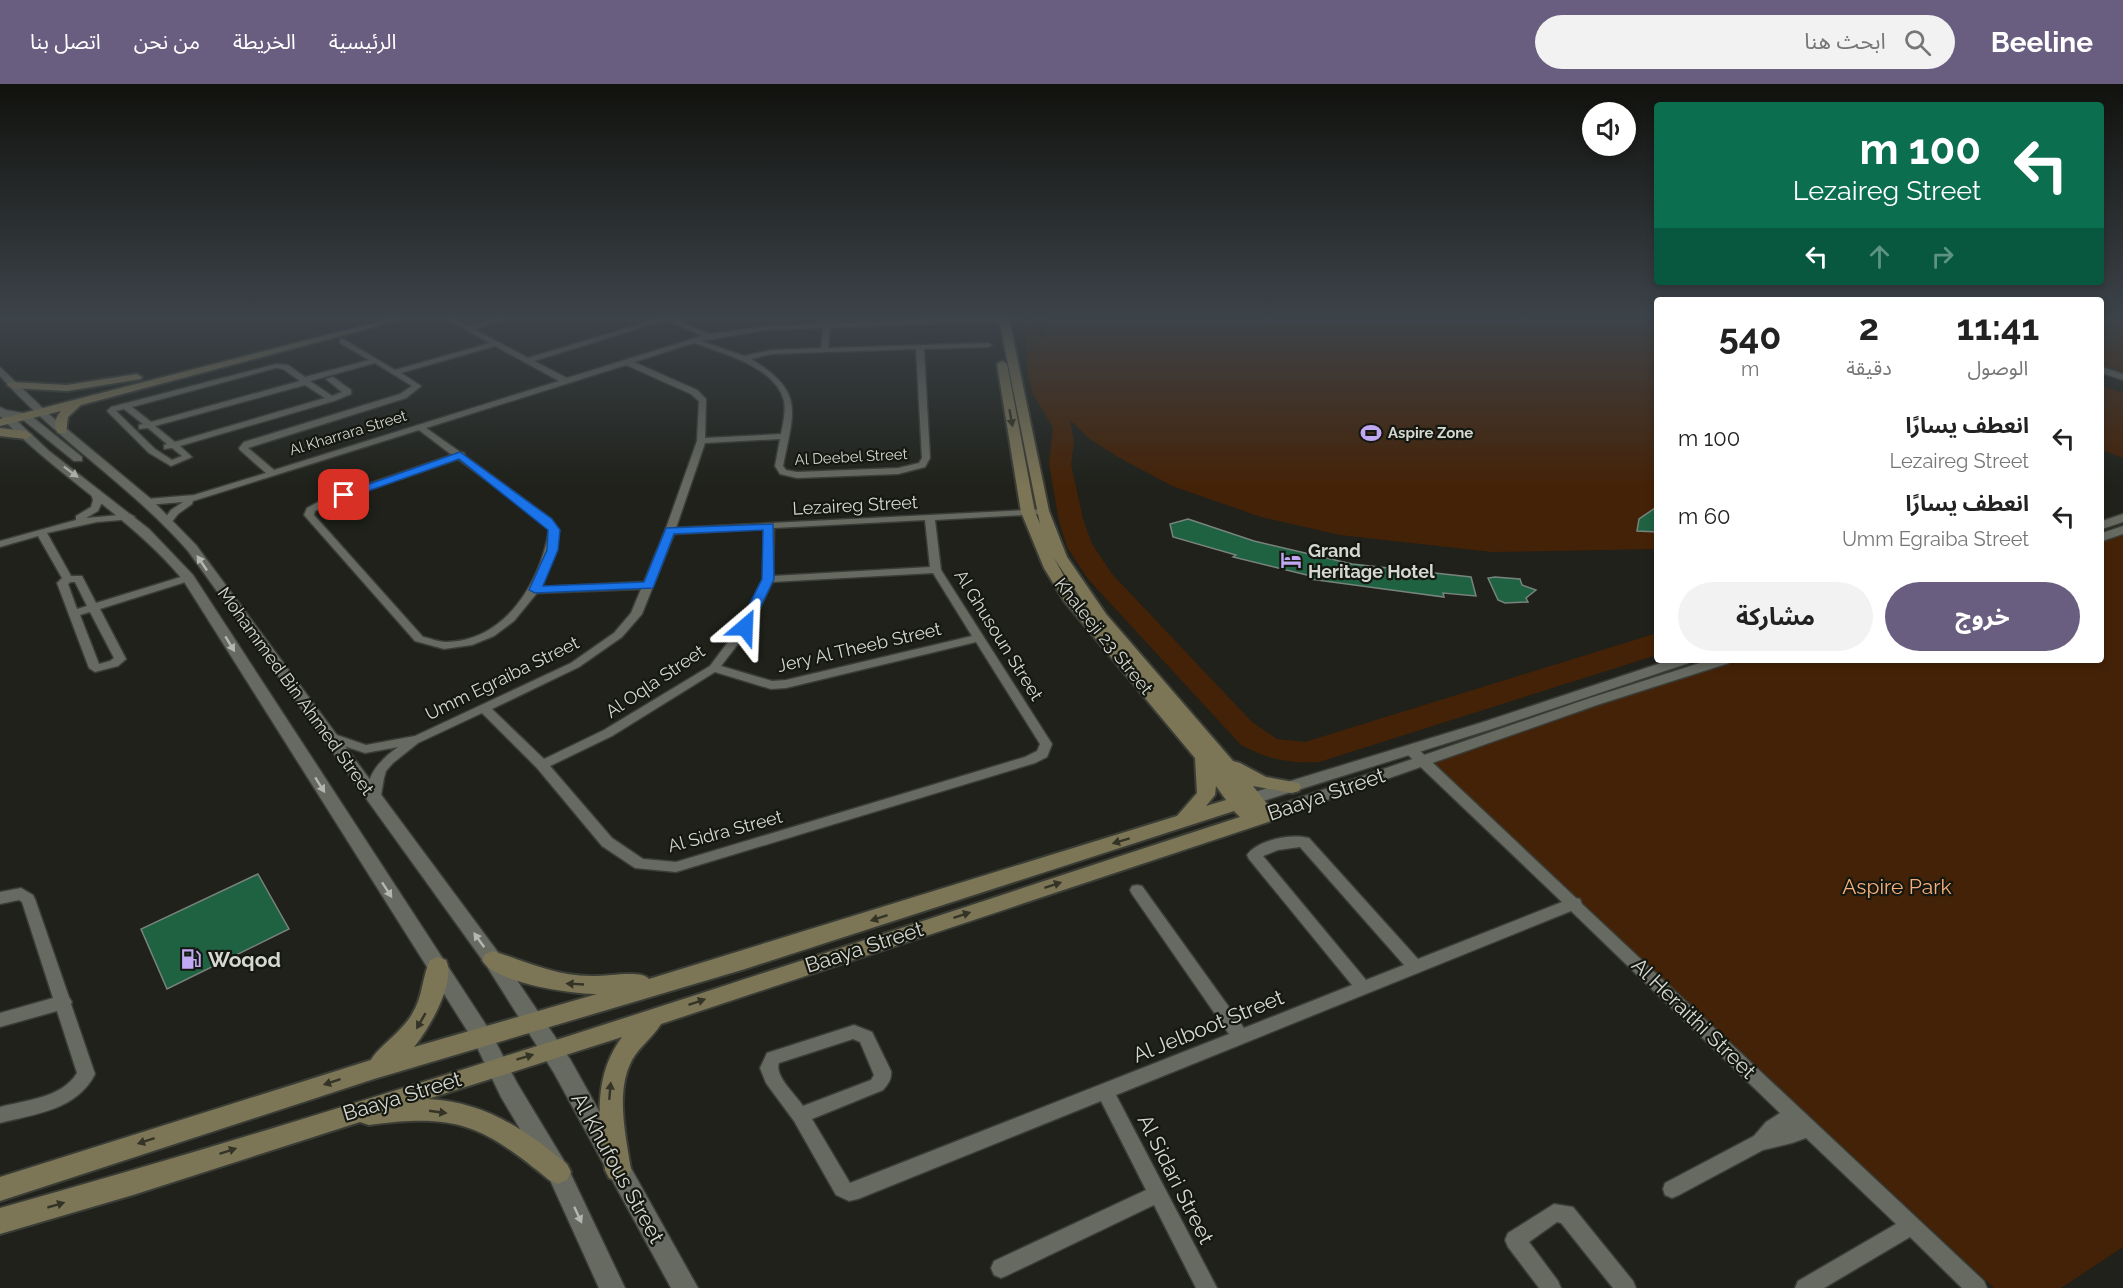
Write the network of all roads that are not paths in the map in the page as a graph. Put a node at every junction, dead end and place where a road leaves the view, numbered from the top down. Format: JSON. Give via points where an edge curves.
{"nodes":[{"id":1,"x":4,"y":375,"type":"edge"},
{"id":2,"x":145,"y":375,"type":"edge"},
{"id":3,"x":154,"y":375,"type":"edge"},
{"id":4,"x":186,"y":375,"type":"edge"},
{"id":5,"x":245,"y":375,"type":"edge"},
{"id":6,"x":296,"y":375,"type":"edge"},
{"id":7,"x":332,"y":375,"type":"edge"},
{"id":8,"x":341,"y":375,"type":"edge"},
{"id":9,"x":400,"y":375,"type":"edge"},
{"id":10,"x":556,"y":375,"type":"edge"},
{"id":11,"x":588,"y":375,"type":"edge"},
{"id":12,"x":656,"y":375,"type":"edge"},
{"id":13,"x":770,"y":375,"type":"edge"},
{"id":14,"x":922,"y":375,"type":"edge"},
{"id":15,"x":1006,"y":375,"type":"edge"},
{"id":16,"x":1013,"y":375,"type":"edge"},
{"id":17,"x":330,"y":379,"type":"junction"},
{"id":18,"x":307,"y":382,"type":"junction"},
{"id":19,"x":568,"y":382,"type":"junction"},
{"id":20,"x":12,"y":385,"type":"junction"},
{"id":21,"x":111,"y":395,"type":"junction"},
{"id":22,"x":0,"y":398,"type":"edge"},
{"id":23,"x":331,"y":399,"type":"junction"},
{"id":24,"x":126,"y":406,"type":"junction"},
{"id":25,"x":36,"y":409,"type":"junction"},
{"id":26,"x":10,"y":415,"type":"edge"},
{"id":27,"x":148,"y":425,"type":"junction"},
{"id":28,"x":420,"y":427,"type":"junction"},
{"id":29,"x":130,"y":430,"type":"junction"},
{"id":30,"x":62,"y":431,"type":"junction"},
{"id":31,"x":0,"y":432,"type":"edge"},
{"id":32,"x":26,"y":435,"type":"junction"},
{"id":33,"x":784,"y":436,"type":"junction"},
{"id":34,"x":701,"y":441,"type":"junction"},
{"id":35,"x":171,"y":445,"type":"junction"},
{"id":36,"x":152,"y":451,"type":"junction"},
{"id":37,"x":460,"y":455,"type":"junction"},
{"id":38,"x":104,"y":466,"type":"junction"},
{"id":39,"x":272,"y":473,"type":"junction"},
{"id":40,"x":95,"y":491,"type":"junction"},
{"id":41,"x":195,"y":498,"type":"junction"},
{"id":42,"x":147,"y":502,"type":"junction"},
{"id":43,"x":1035,"y":511,"type":"junction"},
{"id":44,"x":130,"y":517,"type":"junction"},
{"id":45,"x":930,"y":517,"type":"junction"},
{"id":46,"x":168,"y":520,"type":"junction"},
{"id":47,"x":2122,"y":522,"type":"edge"},
{"id":48,"x":67,"y":524,"type":"junction"},
{"id":49,"x":2104,"y":525,"type":"edge"},
{"id":50,"x":769,"y":527,"type":"junction"},
{"id":51,"x":670,"y":531,"type":"junction"},
{"id":52,"x":41,"y":532,"type":"junction"},
{"id":53,"x":2104,"y":536,"type":"edge"},
{"id":54,"x":0,"y":544,"type":"edge"},
{"id":55,"x":936,"y":570,"type":"junction"},
{"id":56,"x":188,"y":578,"type":"junction"},
{"id":57,"x":68,"y":579,"type":"junction"},
{"id":58,"x":768,"y":579,"type":"junction"},
{"id":59,"x":649,"y":585,"type":"junction"},
{"id":60,"x":535,"y":590,"type":"junction"},
{"id":61,"x":93,"y":608,"type":"junction"},
{"id":62,"x":75,"y":613,"type":"junction"},
{"id":63,"x":978,"y":638,"type":"junction"},
{"id":64,"x":1676,"y":663,"type":"edge"},
{"id":65,"x":1710,"y":663,"type":"edge"},
{"id":66,"x":714,"y":668,"type":"junction"},
{"id":67,"x":1587,"y":698,"type":"junction"},
{"id":68,"x":485,"y":709,"type":"junction"},
{"id":69,"x":330,"y":737,"type":"junction"},
{"id":70,"x":418,"y":739,"type":"junction"},
{"id":71,"x":1207,"y":752,"type":"junction"},
{"id":72,"x":1417,"y":755,"type":"junction"},
{"id":73,"x":1030,"y":760,"type":"joint"},
{"id":74,"x":542,"y":765,"type":"junction"},
{"id":75,"x":1292,"y":786,"type":"junction"},
{"id":76,"x":375,"y":798,"type":"junction"},
{"id":77,"x":1253,"y":809,"type":"junction"},
{"id":78,"x":1177,"y":824,"type":"junction"},
{"id":79,"x":1137,"y":890,"type":"dead end"},
{"id":80,"x":0,"y":898,"type":"edge"},
{"id":81,"x":1575,"y":903,"type":"junction"},
{"id":82,"x":493,"y":960,"type":"junction"},
{"id":83,"x":438,"y":966,"type":"junction"},
{"id":84,"x":1414,"y":968,"type":"junction"},
{"id":85,"x":696,"y":974,"type":"junction"},
{"id":86,"x":1363,"y":988,"type":"junction"},
{"id":87,"x":64,"y":1002,"type":"junction"},
{"id":88,"x":657,"y":1016,"type":"junction"},
{"id":89,"x":0,"y":1020,"type":"edge"},
{"id":90,"x":535,"y":1022,"type":"junction"},
{"id":91,"x":483,"y":1037,"type":"junction"},
{"id":92,"x":1241,"y":1037,"type":"junction"},
{"id":93,"x":551,"y":1049,"type":"junction"},
{"id":94,"x":499,"y":1065,"type":"junction"},
{"id":95,"x":374,"y":1069,"type":"junction"},
{"id":96,"x":1105,"y":1092,"type":"junction"},
{"id":97,"x":1794,"y":1114,"type":"junction"},
{"id":98,"x":0,"y":1115,"type":"edge"},
{"id":99,"x":800,"y":1115,"type":"junction"},
{"id":100,"x":318,"y":1122,"type":"junction"},
{"id":101,"x":1809,"y":1128,"type":"junction"},
{"id":102,"x":1760,"y":1142,"type":"junction"},
{"id":103,"x":618,"y":1170,"type":"junction"},
{"id":104,"x":558,"y":1172,"type":"junction"},
{"id":105,"x":1672,"y":1189,"type":"dead end"},
{"id":106,"x":0,"y":1190,"type":"edge"},
{"id":107,"x":1158,"y":1194,"type":"junction"},
{"id":108,"x":0,"y":1221,"type":"edge"},
{"id":109,"x":1911,"y":1226,"type":"junction"},
{"id":110,"x":1001,"y":1268,"type":"dead end"},
{"id":111,"x":612,"y":1288,"type":"edge"},
{"id":112,"x":685,"y":1288,"type":"edge"},
{"id":113,"x":1207,"y":1288,"type":"edge"},
{"id":114,"x":1551,"y":1288,"type":"edge"},
{"id":115,"x":1626,"y":1288,"type":"edge"},
{"id":116,"x":1804,"y":1288,"type":"edge"},
{"id":117,"x":1977,"y":1288,"type":"edge"}],
"edges":[{"from":1,"to":20,"type":"street","name":"Mohammed Bin Ahmed Street"},
{"from":2,"to":20,"type":"main road","via":[[91,386],[47,389]]},
{"from":3,"to":25,"type":"main road"},
{"from":4,"to":21,"type":"main road"},
{"from":5,"to":24,"type":"street"},
{"from":6,"to":18,"type":"street"},
{"from":7,"to":18,"type":"street"},
{"from":8,"to":17,"type":"street"},
{"from":9,"to":39,"type":"street","via":[[417,386],[414,391],[243,448]]},
{"from":10,"to":19,"type":"street"},
{"from":11,"to":19,"type":"street","name":"Al Kharrara Street"},
{"from":12,"to":34,"type":"street","name":"Umm Egraiba Street","via":[[694,392],[703,401]]},
{"from":13,"to":33,"type":"street","name":"Al Deebel Street","via":[[787,394],[789,409]]},
{"from":14,"to":33,"type":"street","name":"Al Deebel Street","via":[[926,458],[922,465],[898,471],[789,474],[779,466]]},
{"from":15,"to":43,"type":"main road","name":"Khaleeji 23 Street","one_way":true},
{"from":16,"to":43,"type":"main road","name":"Khaleeji 23 Street"},
{"from":17,"to":18,"type":"street"},
{"from":17,"to":23,"type":"street","via":[[348,392]]},
{"from":18,"to":23,"type":"street"},
{"from":18,"to":27,"type":"street"},
{"from":19,"to":28,"type":"street","name":"Al Kharrara Street"},
{"from":20,"to":25,"type":"street","name":"Mohammed Bin Ahmed Street"},
{"from":21,"to":25,"type":"main road"},
{"from":21,"to":30,"type":"main road","via":[[65,412],[59,423]]},
{"from":22,"to":26,"type":"street"},
{"from":23,"to":35,"type":"street"},
{"from":24,"to":27,"type":"street"},
{"from":24,"to":29,"type":"street","via":[[110,414]]},
{"from":25,"to":26,"type":"main road"},
{"from":25,"to":30,"type":"street","name":"Mohammed Bin Ahmed Street"},
{"from":26,"to":32,"type":"street","name":"Mohammed Bin Ahmed Street"},
{"from":26,"to":38,"type":"street","via":[[83,462]]},
{"from":27,"to":29,"type":"street"},
{"from":27,"to":35,"type":"street"},
{"from":28,"to":37,"type":"street"},
{"from":28,"to":39,"type":"street","name":"Al Kharrara Street"},
{"from":29,"to":36,"type":"street"},
{"from":30,"to":38,"type":"street","name":"Mohammed Bin Ahmed Street"},
{"from":31,"to":32,"type":"main road"},
{"from":32,"to":40,"type":"street","name":"Mohammed Bin Ahmed Street","one_way":true},
{"from":33,"to":34,"type":"street","name":"Al Deebel Street"},
{"from":34,"to":51,"type":"street","name":"Umm Egraiba Street"},
{"from":35,"to":36,"type":"street"},
{"from":35,"to":36,"type":"street","via":[[187,458],[169,463]]},
{"from":37,"to":60,"type":"street","via":[[548,521],[554,530],[552,550]]},
{"from":37,"to":60,"type":"street","via":[[325,502],[310,510],[309,515],[419,639],[434,645],[450,646],[494,631],[511,620]]},
{"from":38,"to":42,"type":"street","name":"Mohammed Bin Ahmed Street"},
{"from":39,"to":41,"type":"street","name":"Al Kharrara Street"},
{"from":40,"to":44,"type":"street","name":"Mohammed Bin Ahmed Street"},
{"from":40,"to":48,"type":"street","via":[[95,509]]},
{"from":41,"to":42,"type":"street","name":"Al Kharrara Street"},
{"from":41,"to":46,"type":"street","name":"Al Kharrara Street"},
{"from":42,"to":46,"type":"street","name":"Mohammed Bin Ahmed Street"},
{"from":43,"to":45,"type":"street","name":"Lezaireg Street"},
{"from":43,"to":71,"type":"main road","name":"Khaleeji 23 Street","via":[[1051,568],[1069,598],[1120,649]]},
{"from":44,"to":48,"type":"street"},
{"from":44,"to":56,"type":"street","name":"Mohammed Bin Ahmed Street","via":[[159,543]]},
{"from":45,"to":50,"type":"street","name":"Lezaireg Street"},
{"from":45,"to":55,"type":"street","name":"Al Ghusoun Street"},
{"from":69,"to":46,"type":"street","name":"Mohammed Bin Ahmed Street","one_way":true},
{"from":47,"to":49,"type":"street"},
{"from":47,"to":53,"type":"street"},
{"from":48,"to":52,"type":"street"},
{"from":50,"to":51,"type":"street","name":"Lezaireg Street"},
{"from":50,"to":58,"type":"street","name":"Al Oqla Street"},
{"from":51,"to":59,"type":"street","name":"Umm Egraiba Street"},
{"from":52,"to":54,"type":"street"},
{"from":52,"to":57,"type":"street"},
{"from":55,"to":58,"type":"street"},
{"from":55,"to":63,"type":"street","name":"Al Ghusoun Street"},
{"from":56,"to":61,"type":"street"},
{"from":56,"to":83,"type":"street","name":"Mohammed Bin Ahmed Street","one_way":true},
{"from":57,"to":61,"type":"street","via":[[78,578]]},
{"from":57,"to":62,"type":"street","via":[[62,583]]},
{"from":58,"to":66,"type":"street","name":"Al Oqla Street","via":[[745,627]]},
{"from":59,"to":60,"type":"street"},
{"from":59,"to":68,"type":"street","name":"Umm Egraiba Street","via":[[636,614],[618,635],[575,665]]},
{"from":61,"to":62,"type":"street"},
{"from":61,"to":62,"type":"street","via":[[120,659],[114,664],[95,668]]},
{"from":63,"to":66,"type":"street","name":"Jery Al Theeb Street","via":[[786,684],[771,685]]},
{"from":63,"to":73,"type":"street","name":"Al Ghusoun Street","via":[[1046,744],[1042,754]]},
{"from":64,"to":67,"type":"street","name":"Baaya Street"},
{"from":65,"to":67,"type":"street","name":"Baaya Street"},
{"from":66,"to":74,"type":"street","name":"Al Oqla Street","via":[[608,733]]},
{"from":67,"to":72,"type":"street","name":"Baaya Street"},
{"from":68,"to":70,"type":"street","name":"Umm Egraiba Street"},
{"from":68,"to":74,"type":"street","name":"Al Sidra Street"},
{"from":69,"to":70,"type":"street","name":"Umm Egraiba Street","via":[[366,749]]},
{"from":69,"to":76,"type":"street","name":"Mohammed Bin Ahmed Street"},
{"from":70,"to":76,"type":"street","name":"Umm Egraiba Street","via":[[387,761],[375,776]]},
{"from":71,"to":75,"type":"main road","via":[[1262,783]]},
{"from":71,"to":77,"type":"main road","name":"Khaleeji 23 Street"},
{"from":71,"to":78,"type":"main road","via":[[1206,795]]},
{"from":72,"to":75,"type":"street","name":"Baaya Street"},
{"from":72,"to":77,"type":"street","name":"Baaya Street"},
{"from":72,"to":81,"type":"street","name":"Al Heraithi Street"},
{"from":73,"to":74,"type":"street","name":"Al Sidra Street","via":[[676,867],[640,864],[607,842]]},
{"from":75,"to":77,"type":"street","name":"Baaya Street"},
{"from":82,"to":76,"type":"street","name":"Mohammed Bin Ahmed Street","one_way":true},
{"from":77,"to":78,"type":"main road","name":"Baaya Street"},
{"from":88,"to":77,"type":"main road","name":"Baaya Street","one_way":true},
{"from":78,"to":85,"type":"main road","name":"Baaya Street","one_way":true},
{"from":79,"to":92,"type":"street"},
{"from":80,"to":87,"type":"street","via":[[21,894],[28,899]]},
{"from":81,"to":84,"type":"street","name":"Al Jelboot Street"},
{"from":81,"to":97,"type":"street","name":"Al Heraithi Street"},
{"from":85,"to":82,"type":"main road","one_way":true,"via":[[617,985],[571,984],[525,976]]},
{"from":82,"to":90,"type":"street","name":"Mohammed Bin Ahmed Street"},
{"from":83,"to":91,"type":"street","name":"Mohammed Bin Ahmed Street"},
{"from":83,"to":95,"type":"main road","one_way":true,"via":[[435,987],[417,1028]]},
{"from":84,"to":86,"type":"street","name":"Al Jelboot Street"},
{"from":84,"to":86,"type":"street","via":[[1304,842],[1259,851],[1254,855]]},
{"from":85,"to":90,"type":"main road","name":"Baaya Street"},
{"from":86,"to":92,"type":"street","name":"Al Jelboot Street"},
{"from":87,"to":89,"type":"street"},
{"from":87,"to":98,"type":"street","via":[[86,1074],[82,1084],[69,1095]]},
{"from":88,"to":93,"type":"main road","name":"Baaya Street"},
{"from":103,"to":88,"type":"main road","one_way":true,"via":[[609,1098],[611,1080],[627,1045]]},
{"from":90,"to":91,"type":"main road","name":"Baaya Street"},
{"from":90,"to":93,"type":"street","name":"Mohammed Bin Ahmed Street"},
{"from":91,"to":94,"type":"street","name":"Mohammed Bin Ahmed Street"},
{"from":91,"to":95,"type":"main road","name":"Baaya Street"},
{"from":92,"to":96,"type":"street","name":"Al Jelboot Street"},
{"from":94,"to":93,"type":"main road","name":"Baaya Street","one_way":true},
{"from":93,"to":103,"type":"street","name":"Al Khufous Street"},
{"from":94,"to":100,"type":"main road","name":"Baaya Street"},
{"from":94,"to":104,"type":"street","via":[[509,1090]]},
{"from":95,"to":106,"type":"main road","name":"Baaya Street","one_way":true},
{"from":96,"to":99,"type":"street","name":"Al Jelboot Street","via":[[849,1192],[843,1189]]},
{"from":96,"to":107,"type":"street","name":"Al Sidari Street"},
{"from":97,"to":101,"type":"street","name":"Al Heraithi Street"},
{"from":97,"to":102,"type":"street","via":[[1772,1128]]},
{"from":99,"to":99,"type":"street","via":[[772,1078],[769,1068],[774,1058],[854,1032],[866,1037],[882,1071],[877,1085]]},
{"from":100,"to":104,"type":"main road","one_way":true,"via":[[417,1109],[469,1117],[494,1125]]},
{"from":108,"to":100,"type":"main road","name":"Baaya Street","one_way":true,"via":[[133,1183]]},
{"from":101,"to":102,"type":"street"},
{"from":101,"to":109,"type":"street","name":"Al Heraithi Street"},
{"from":102,"to":105,"type":"street"},
{"from":103,"to":112,"type":"street","name":"Al Khufous Street"},
{"from":104,"to":111,"type":"street","one_way":true},
{"from":107,"to":110,"type":"street"},
{"from":107,"to":113,"type":"street","name":"Al Sidari Street"},
{"from":109,"to":116,"type":"street"},
{"from":109,"to":117,"type":"street","name":"Al Heraithi Street"},
{"from":114,"to":115,"type":"street","via":[[1515,1240],[1554,1213],[1566,1214]]}]}
